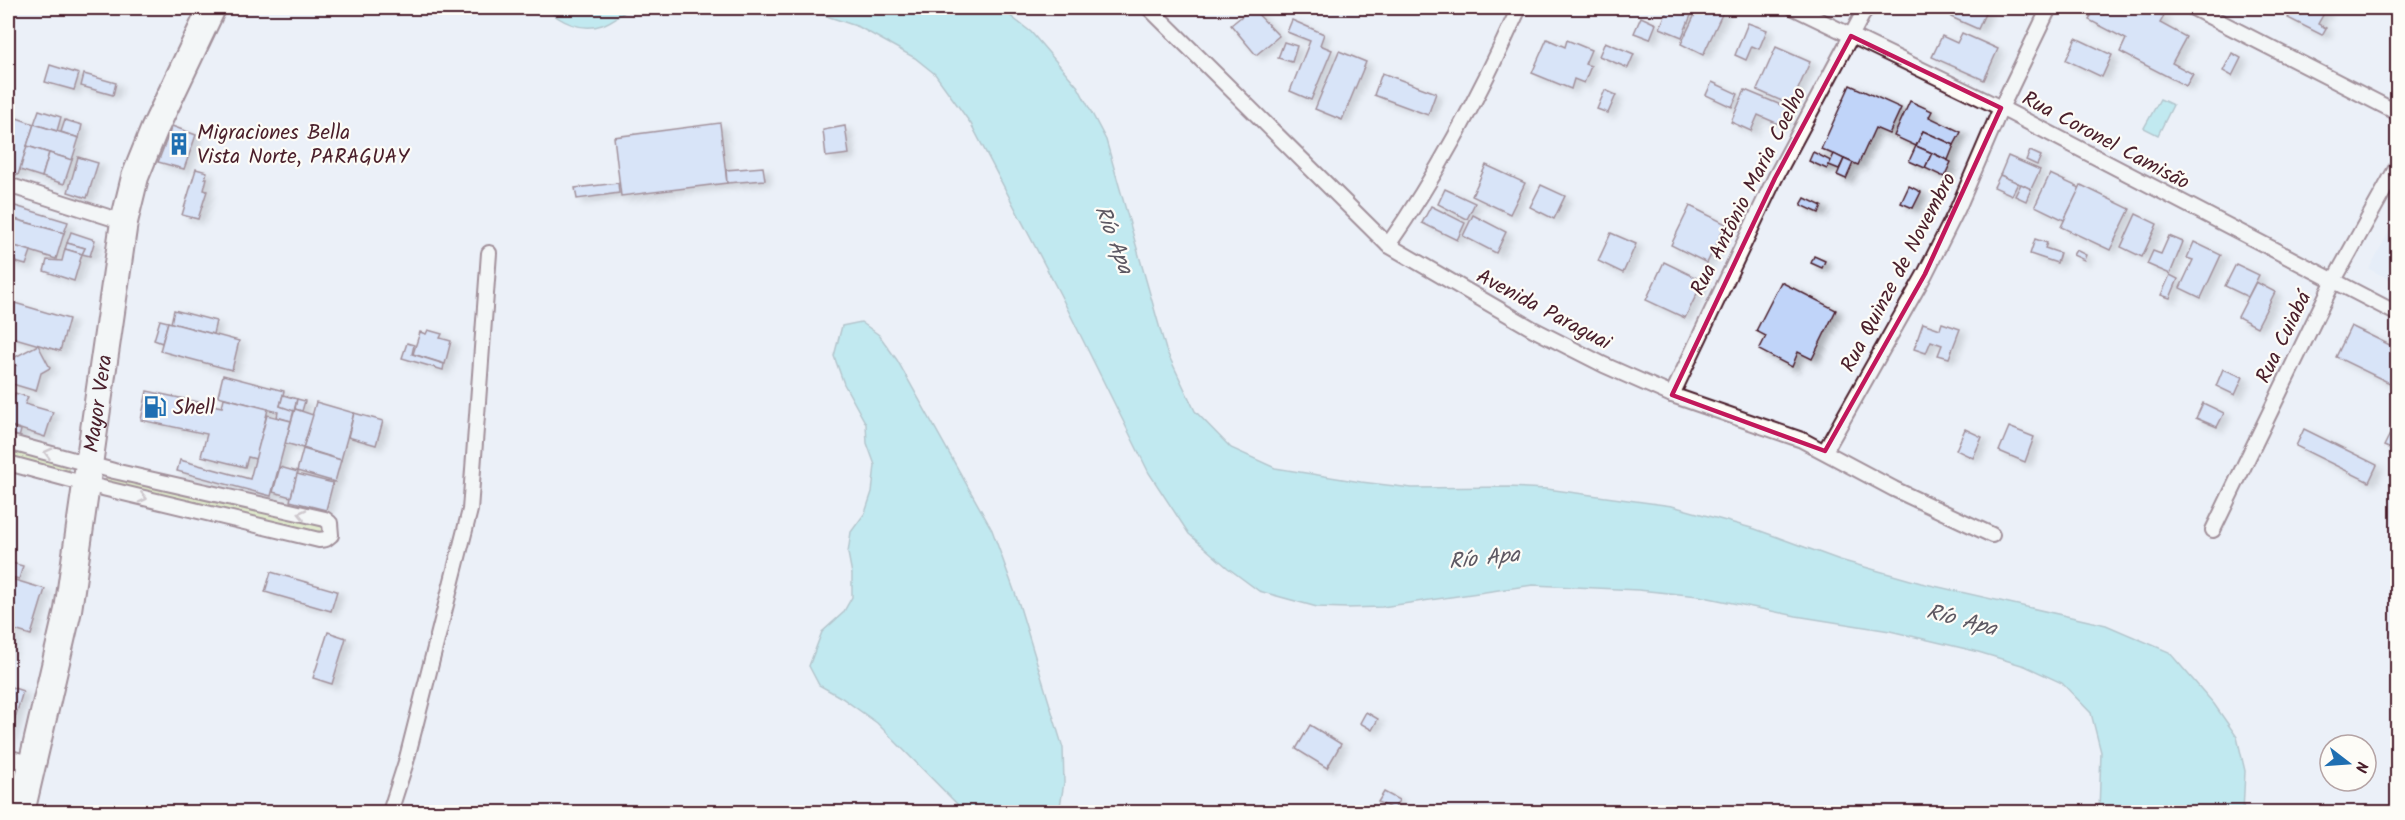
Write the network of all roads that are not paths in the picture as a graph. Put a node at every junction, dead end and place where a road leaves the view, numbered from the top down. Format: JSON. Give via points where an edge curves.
{"nodes":[{"id":1,"x":212,"y":8,"type":"edge"},
{"id":2,"x":1149,"y":8,"type":"edge"},
{"id":3,"x":1519,"y":8,"type":"edge"},
{"id":4,"x":1794,"y":8,"type":"edge"},
{"id":5,"x":1866,"y":8,"type":"edge"},
{"id":6,"x":2049,"y":8,"type":"edge"},
{"id":7,"x":2193,"y":8,"type":"edge"},
{"id":8,"x":1851,"y":36,"type":"junction"},
{"id":9,"x":2001,"y":108,"type":"junction"},
{"id":10,"x":2397,"y":113,"type":"edge"},
{"id":11,"x":2397,"y":165,"type":"edge"},
{"id":12,"x":8,"y":185,"type":"edge"},
{"id":13,"x":124,"y":222,"type":"junction"},
{"id":14,"x":1388,"y":245,"type":"junction"},
{"id":15,"x":489,"y":253,"type":"dead end"},
{"id":16,"x":2333,"y":282,"type":"junction"},
{"id":17,"x":2397,"y":314,"type":"edge"},
{"id":18,"x":1672,"y":395,"type":"junction"},
{"id":19,"x":8,"y":442,"type":"edge"},
{"id":20,"x":1825,"y":451,"type":"junction"},
{"id":21,"x":8,"y":463,"type":"edge"},
{"id":22,"x":87,"y":474,"type":"junction"},
{"id":23,"x":2213,"y":530,"type":"dead end"},
{"id":24,"x":1992,"y":536,"type":"dead end"},
{"id":25,"x":8,"y":757,"type":"edge"},
{"id":26,"x":34,"y":765,"type":"junction"},
{"id":27,"x":21,"y":813,"type":"edge"},
{"id":28,"x":390,"y":813,"type":"edge"}],
"edges":[{"from":1,"to":13,"type":"highway","name":"Mayor Vera","via":[[154,130],[135,177]]},
{"from":2,"to":14,"type":"street","name":"Avenida Paraguai"},
{"from":3,"to":14,"type":"street","via":[[1445,155]]},
{"from":4,"to":8,"type":"street","name":"Rua Coronel Camisão"},
{"from":5,"to":8,"type":"street","name":"Rua Antônio Maria Coelho"},
{"from":6,"to":9,"type":"street","name":"Rua Quinze de Novembro"},
{"from":7,"to":10,"type":"street"},
{"from":8,"to":9,"type":"street","name":"Rua Coronel Camisão"},
{"from":8,"to":18,"type":"street","name":"Rua Antônio Maria Coelho","via":[[1775,178]]},
{"from":9,"to":16,"type":"street","name":"Rua Coronel Camisão"},
{"from":9,"to":20,"type":"street","name":"Rua Quinze de Novembro","via":[[1925,274]]},
{"from":11,"to":16,"type":"street","name":"Rua Cuiabá"},
{"from":12,"to":13,"type":"street"},
{"from":13,"to":22,"type":"highway","name":"Mayor Vera"},
{"from":14,"to":18,"type":"street","name":"Avenida Paraguai","via":[[1533,329]]},
{"from":15,"to":28,"type":"street","via":[[470,510]]},
{"from":16,"to":17,"type":"street","name":"Rua Coronel Camisão"},
{"from":16,"to":23,"type":"street","name":"Rua Cuiabá"},
{"from":18,"to":20,"type":"street","name":"Avenida Paraguai"},
{"from":22,"to":19,"type":"street","one_way":true},
{"from":20,"to":24,"type":"street","name":"Avenida Paraguai"},
{"from":21,"to":22,"type":"street"},
{"from":22,"to":22,"type":"street","one_way":true,"via":[[320,540],[331,535],[330,523],[325,519]]},
{"from":22,"to":26,"type":"highway","name":"Mayor Vera","via":[[68,610]]},
{"from":25,"to":26,"type":"street"},
{"from":26,"to":27,"type":"highway","name":"Mayor Vera"}]}
